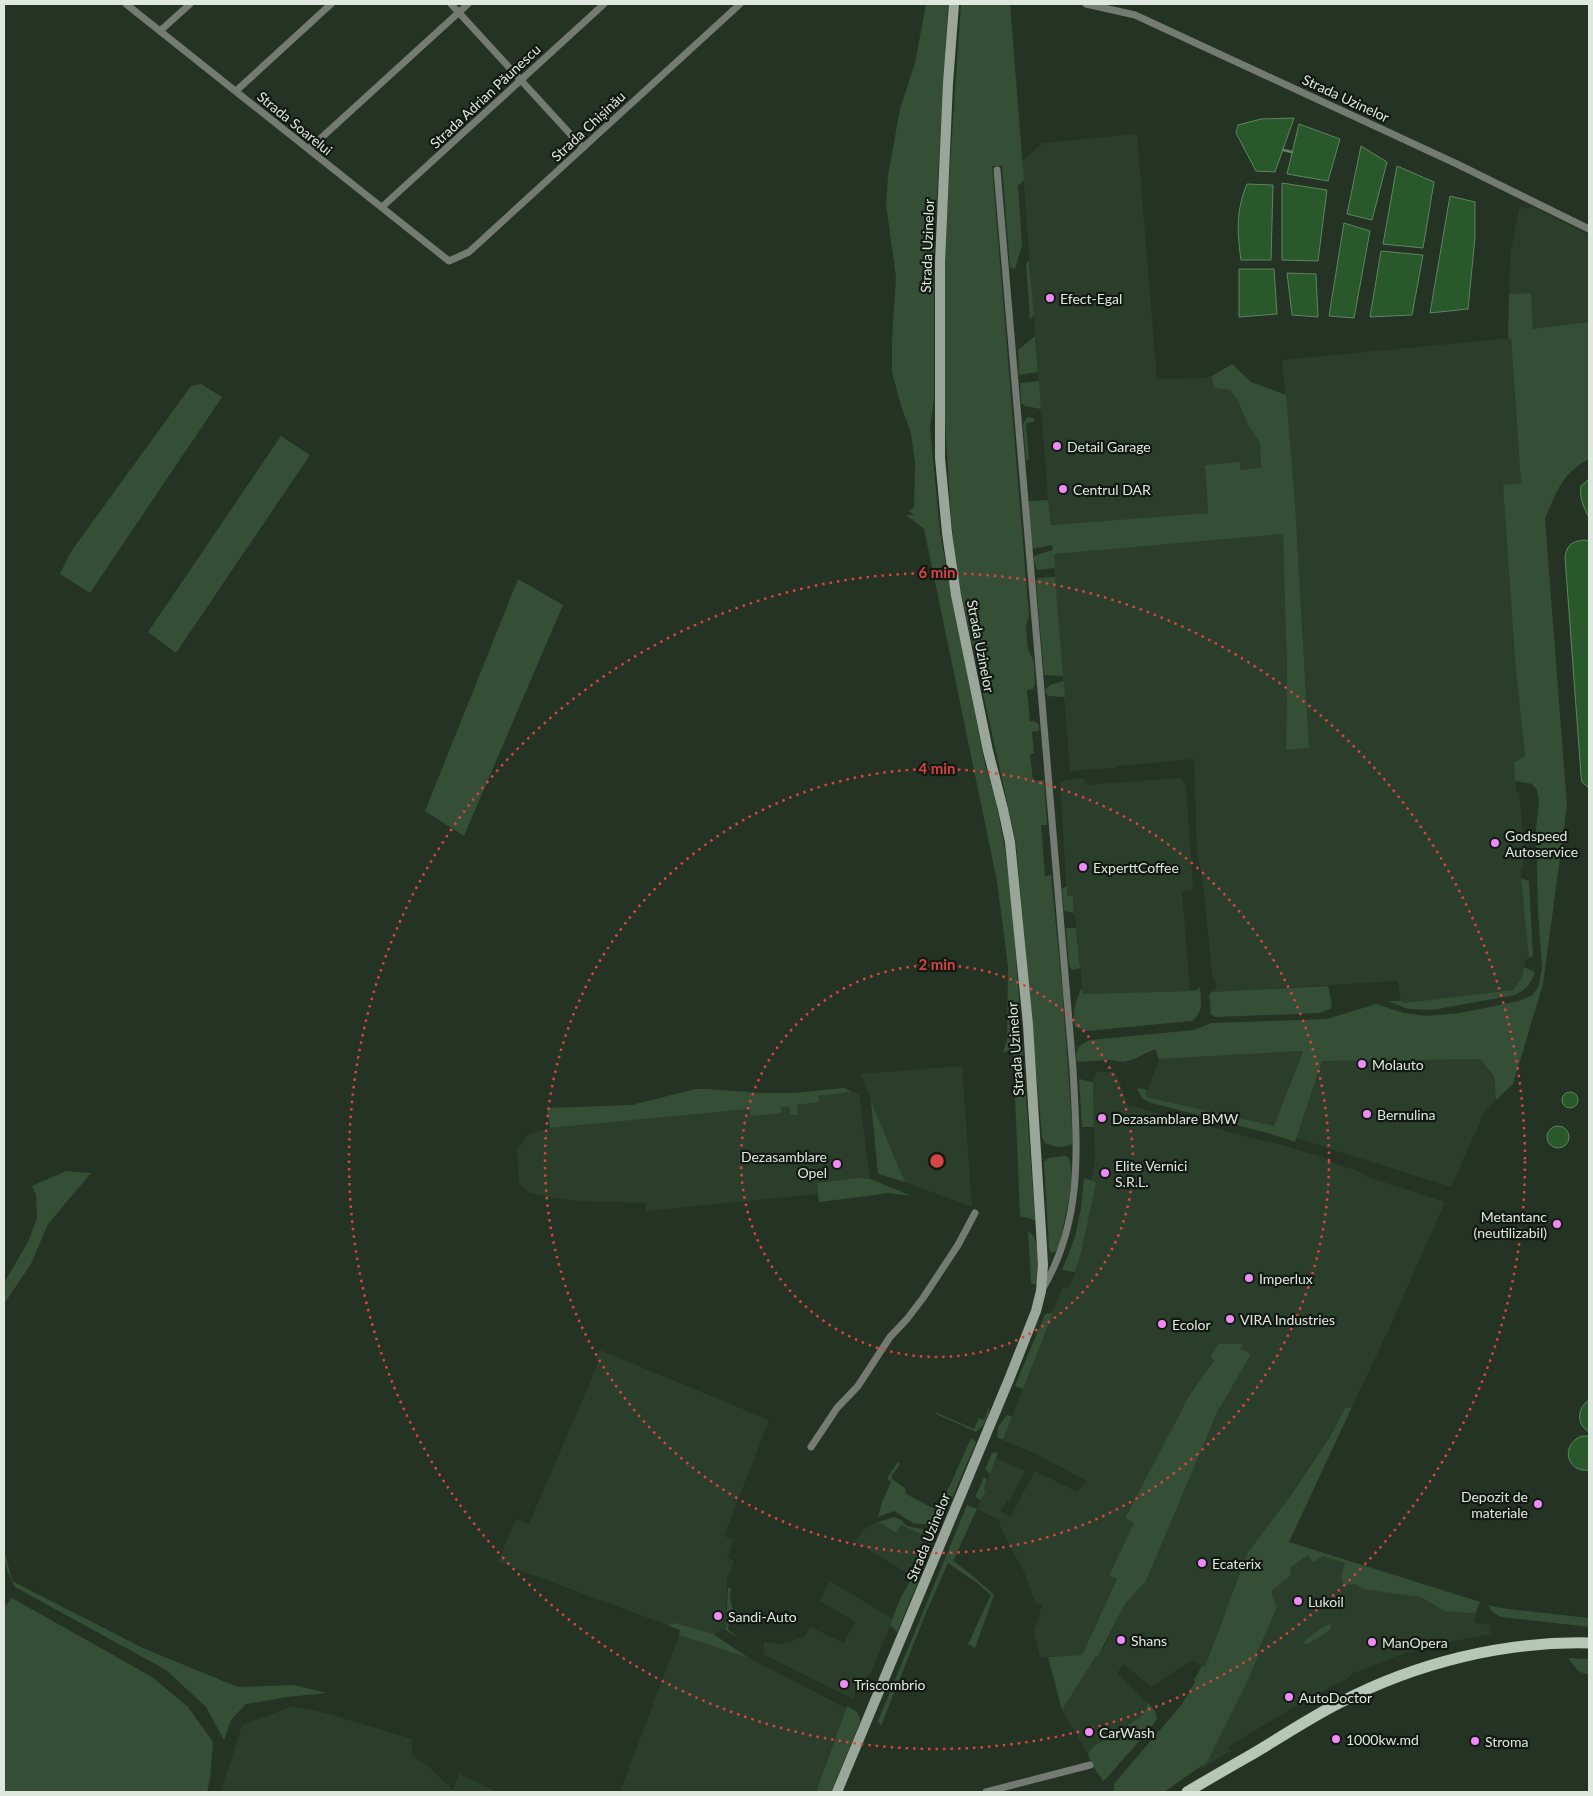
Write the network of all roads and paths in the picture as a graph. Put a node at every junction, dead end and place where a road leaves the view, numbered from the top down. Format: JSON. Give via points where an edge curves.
{"nodes":[{"id":1,"x":126,"y":4,"type":"edge"},
{"id":2,"x":190,"y":4,"type":"edge"},
{"id":3,"x":332,"y":4,"type":"edge"},
{"id":4,"x":451,"y":4,"type":"edge"},
{"id":5,"x":468,"y":4,"type":"edge"},
{"id":6,"x":604,"y":4,"type":"edge"},
{"id":7,"x":740,"y":4,"type":"edge"},
{"id":8,"x":954,"y":4,"type":"edge"},
{"id":9,"x":1086,"y":4,"type":"edge"},
{"id":10,"x":459,"y":12,"type":"junction"},
{"id":11,"x":160,"y":31,"type":"junction"},
{"id":12,"x":521,"y":80,"type":"junction"},
{"id":13,"x":236,"y":91,"type":"junction"},
{"id":14,"x":583,"y":148,"type":"junction"},
{"id":15,"x":309,"y":149,"type":"junction"},
{"id":16,"x":997,"y":170,"type":"dead end"},
{"id":17,"x":382,"y":207,"type":"junction"},
{"id":18,"x":1589,"y":229,"type":"edge"},
{"id":19,"x":449,"y":261,"type":"joint"},
{"id":20,"x":975,"y":1213,"type":"dead end"},
{"id":21,"x":1042,"y":1291,"type":"junction"},
{"id":22,"x":811,"y":1447,"type":"dead end"},
{"id":23,"x":1589,"y":1644,"type":"edge"},
{"id":24,"x":1090,"y":1765,"type":"dead end"},
{"id":25,"x":837,"y":1792,"type":"edge"},
{"id":26,"x":986,"y":1792,"type":"edge"},
{"id":27,"x":1187,"y":1792,"type":"edge"}],
"edges":[{"from":1,"to":11,"type":"street","name":"Strada Soarelui"},
{"from":2,"to":11,"type":"street"},
{"from":3,"to":13,"type":"street"},
{"from":4,"to":10,"type":"street"},
{"from":5,"to":10,"type":"street"},
{"from":6,"to":12,"type":"street","name":"Strada Adrian Păunescu"},
{"from":7,"to":14,"type":"street","name":"Strada Chișinău"},
{"from":8,"to":21,"type":"street","name":"Strada Uzinelor","via":[[940,262],[940,458],[956,595],[1010,842],[1028,1030]]},
{"from":9,"to":18,"type":"street","name":"Strada Uzinelor","via":[[1135,15],[1457,164]]},
{"from":10,"to":12,"type":"street"},
{"from":10,"to":15,"type":"street"},
{"from":11,"to":13,"type":"street","name":"Strada Soarelui"},
{"from":12,"to":14,"type":"street"},
{"from":12,"to":17,"type":"street","name":"Strada Adrian Păunescu"},
{"from":13,"to":15,"type":"street","name":"Strada Soarelui"},
{"from":14,"to":19,"type":"street","name":"Strada Chișinău","via":[[467,253]]},
{"from":15,"to":17,"type":"street","name":"Strada Soarelui"},
{"from":16,"to":21,"type":"street","name":"Strada Uzinelor","via":[[1076,1134],[1076,1176],[1069,1227],[1054,1271]]},
{"from":17,"to":19,"type":"street","name":"Strada Soarelui"},
{"from":20,"to":22,"type":"street","via":[[923,1298],[890,1337],[858,1386],[837,1408]]},
{"from":21,"to":25,"type":"street","name":"Strada Uzinelor","via":[[1010,1377]]},
{"from":23,"to":27,"type":"main road","via":[[1551,1643],[1507,1649],[1465,1656],[1416,1670],[1341,1702]]},
{"from":24,"to":26,"type":"street"}]}
